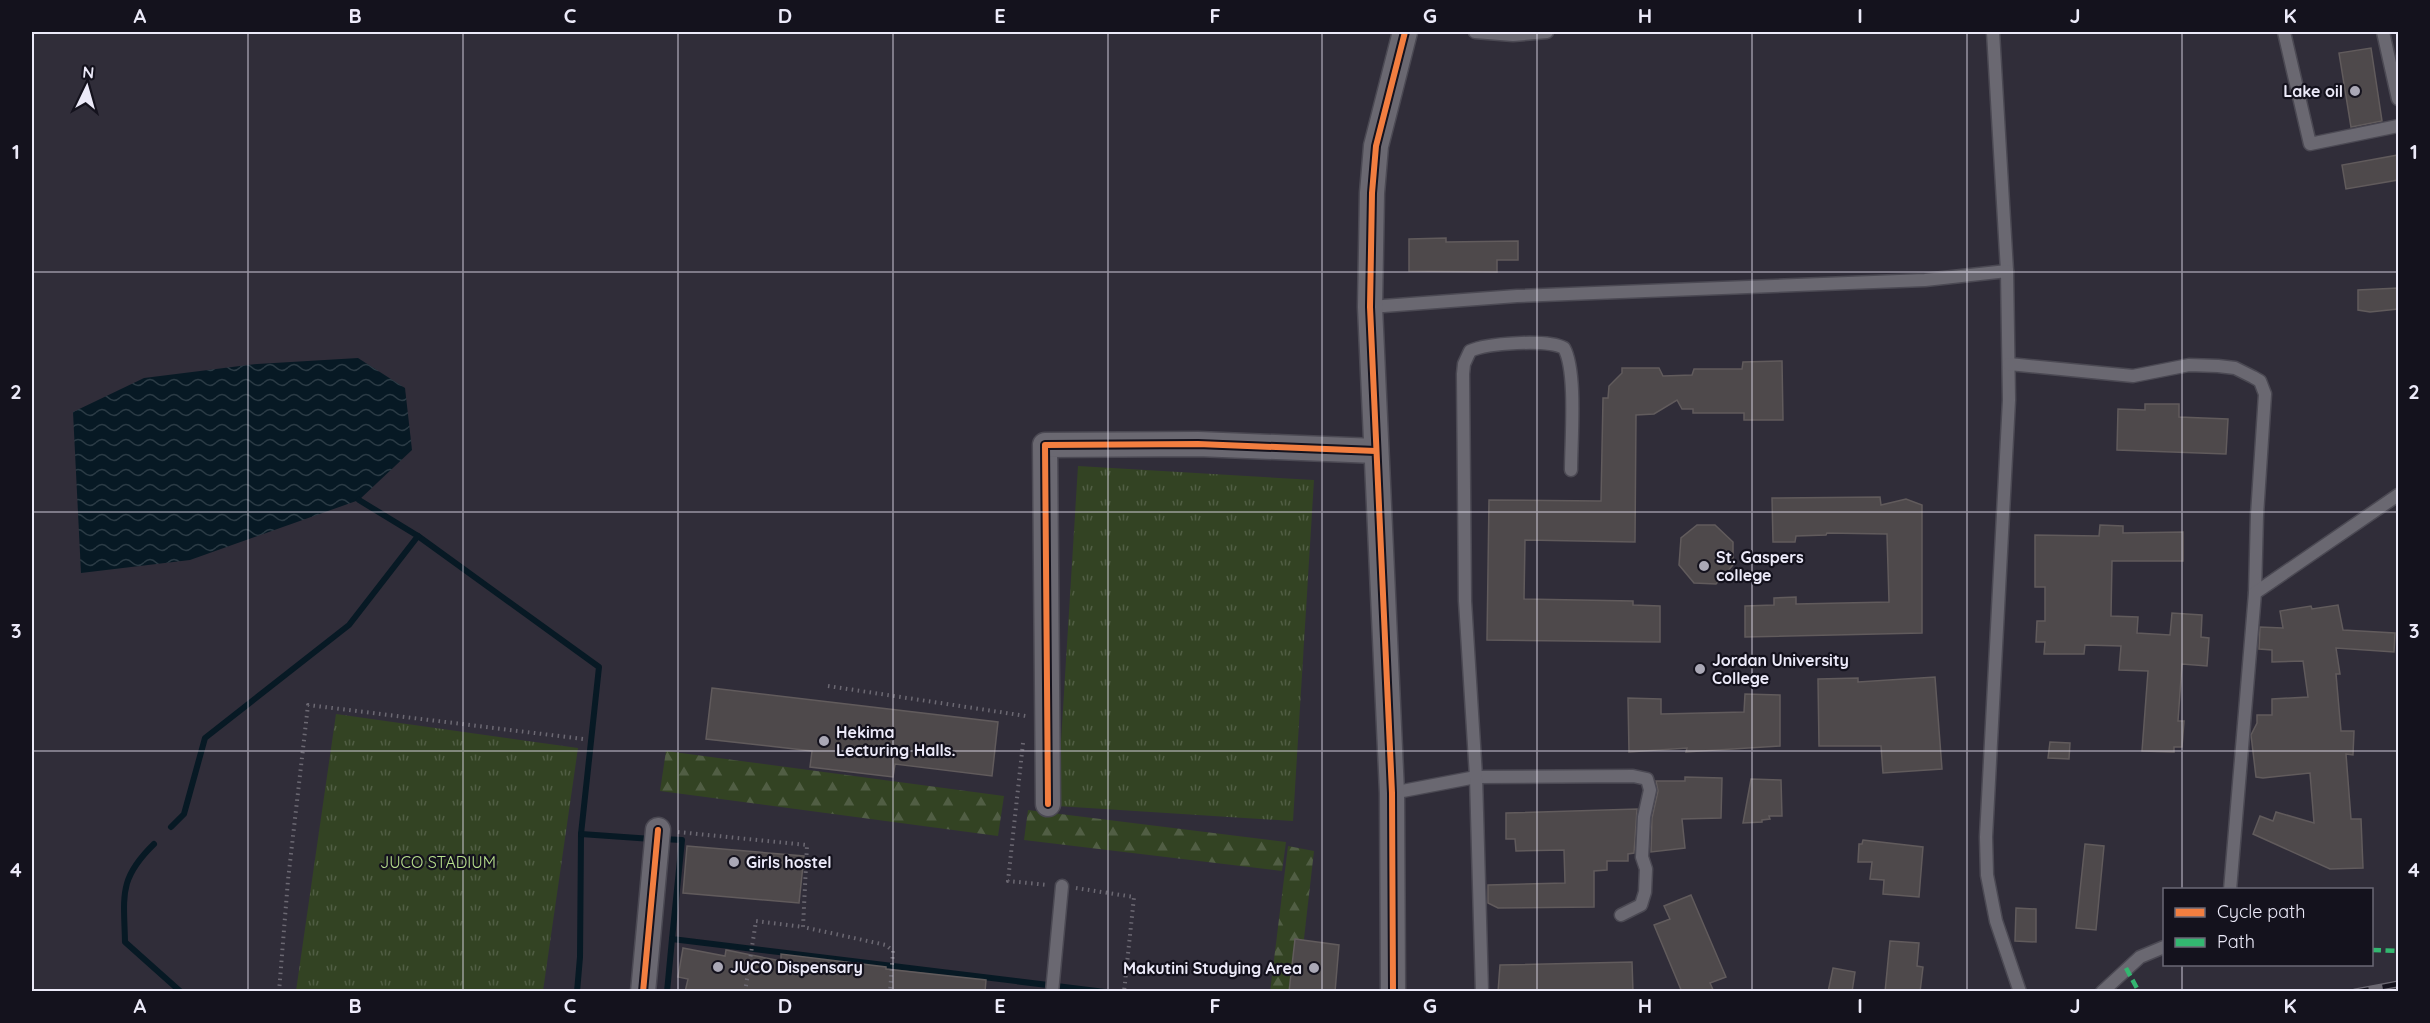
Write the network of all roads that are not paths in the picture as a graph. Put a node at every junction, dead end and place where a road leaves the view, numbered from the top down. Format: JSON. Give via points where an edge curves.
{"nodes":[{"id":1,"x":1405,"y":32,"type":"edge"},
{"id":2,"x":1475,"y":32,"type":"edge"},
{"id":3,"x":1547,"y":32,"type":"edge"},
{"id":4,"x":1993,"y":32,"type":"edge"},
{"id":5,"x":2284,"y":32,"type":"edge"},
{"id":6,"x":2384,"y":32,"type":"edge"},
{"id":7,"x":2398,"y":99,"type":"edge"},
{"id":8,"x":2398,"y":126,"type":"edge"},
{"id":9,"x":2007,"y":271,"type":"junction"},
{"id":10,"x":1370,"y":307,"type":"junction"},
{"id":11,"x":2009,"y":363,"type":"junction"},
{"id":12,"x":1376,"y":451,"type":"junction"},
{"id":13,"x":1571,"y":470,"type":"dead end"},
{"id":14,"x":2398,"y":495,"type":"edge"},
{"id":15,"x":2255,"y":593,"type":"junction"},
{"id":16,"x":1476,"y":777,"type":"junction"},
{"id":17,"x":1392,"y":793,"type":"junction"},
{"id":18,"x":1048,"y":804,"type":"dead end"},
{"id":19,"x":658,"y":830,"type":"road end"},
{"id":20,"x":1062,"y":886,"type":"road end"},
{"id":21,"x":2230,"y":888,"type":"edge"},
{"id":22,"x":1621,"y":915,"type":"dead end"},
{"id":23,"x":2163,"y":947,"type":"edge"},
{"id":24,"x":644,"y":992,"type":"edge"},
{"id":25,"x":1052,"y":992,"type":"edge"},
{"id":26,"x":1393,"y":992,"type":"edge"},
{"id":27,"x":1482,"y":992,"type":"edge"},
{"id":28,"x":2020,"y":992,"type":"edge"},
{"id":29,"x":2102,"y":992,"type":"edge"}],
"edges":[{"from":1,"to":10,"type":"street","via":[[1376,146]]},
{"from":2,"to":3,"type":"lane"},
{"from":4,"to":9,"type":"lane"},
{"from":5,"to":8,"type":"lane","via":[[2310,144]]},
{"from":6,"to":7,"type":"lane"},
{"from":9,"to":10,"type":"lane","via":[[1925,280],[1517,296]]},
{"from":9,"to":11,"type":"lane"},
{"from":10,"to":12,"type":"street"},
{"from":11,"to":15,"type":"lane","via":[[2133,376],[2189,365],[2218,366],[2244,372],[2260,381],[2265,394]]},
{"from":11,"to":28,"type":"lane","via":[[1986,837],[1987,875],[1996,921]]},
{"from":12,"to":17,"type":"street"},
{"from":12,"to":18,"type":"street","via":[[1198,444],[1045,445]]},
{"from":13,"to":16,"type":"lane","via":[[1570,375],[1564,348],[1529,344],[1470,351],[1463,374],[1463,528]]},
{"from":14,"to":15,"type":"lane"},
{"from":15,"to":21,"type":"lane"},
{"from":16,"to":17,"type":"lane"},
{"from":16,"to":22,"type":"lane","via":[[1647,779],[1650,790],[1642,856],[1645,892],[1641,904]]},
{"from":16,"to":27,"type":"lane"},
{"from":17,"to":26,"type":"street"},
{"from":19,"to":24,"type":"street"},
{"from":20,"to":25,"type":"lane"},
{"from":23,"to":29,"type":"lane","via":[[2140,957]]}]}
